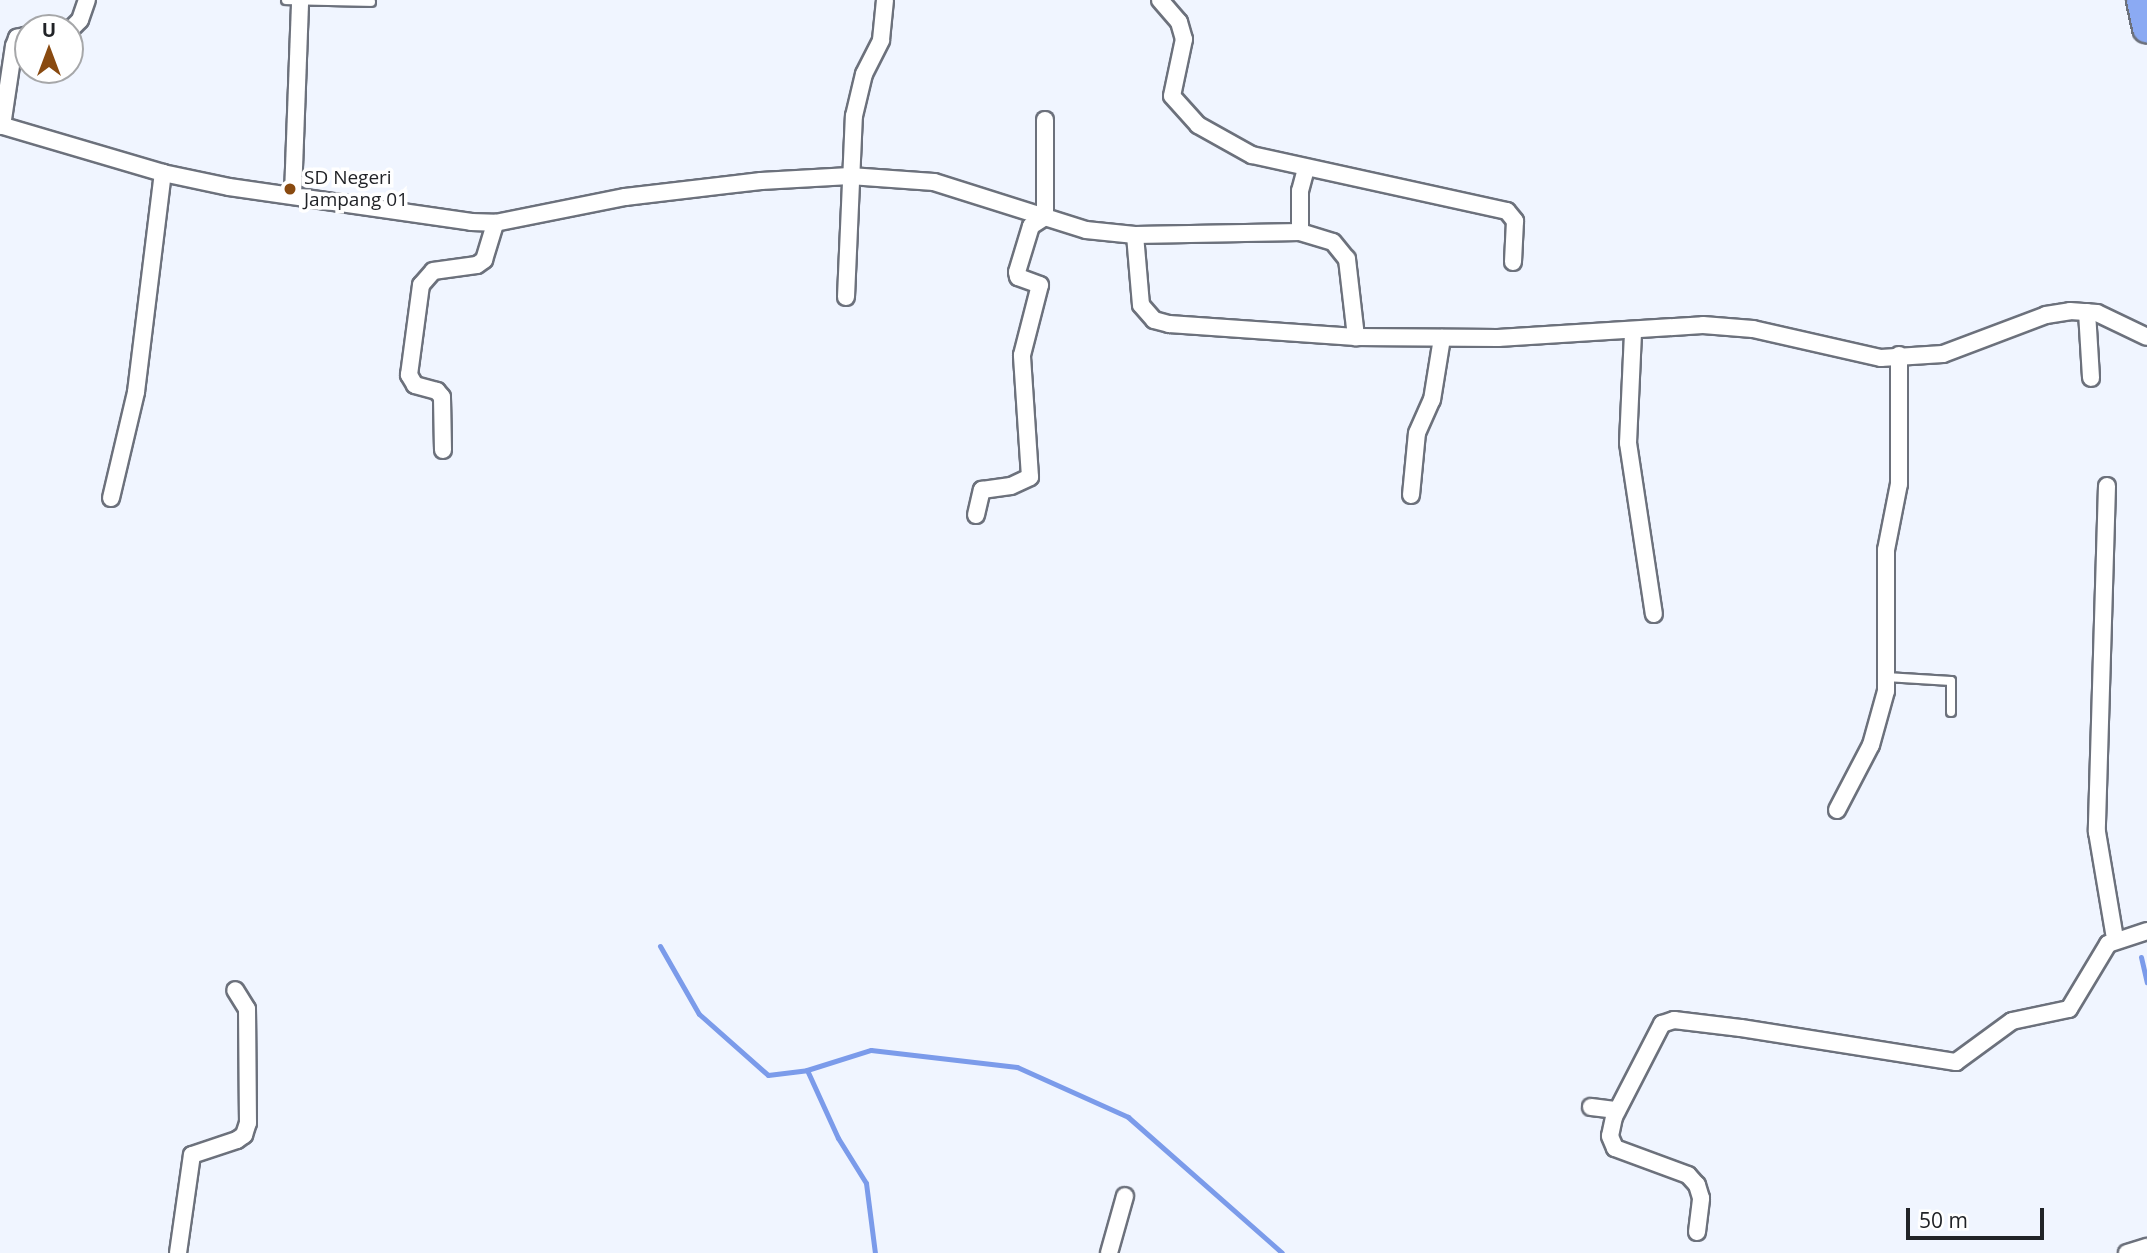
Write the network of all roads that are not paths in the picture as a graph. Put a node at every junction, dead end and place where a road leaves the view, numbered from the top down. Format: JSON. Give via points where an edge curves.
{"nodes":[{"id":1,"x":885,"y":0,"type":"edge"},
{"id":2,"x":1160,"y":0,"type":"edge"},
{"id":3,"x":2141,"y":0,"type":"edge"},
{"id":4,"x":293,"y":1,"type":"edge"},
{"id":5,"x":371,"y":2,"type":"dead end"},
{"id":6,"x":2147,"y":28,"type":"edge"},
{"id":7,"x":14,"y":46,"type":"edge"},
{"id":8,"x":1045,"y":121,"type":"dead end"},
{"id":9,"x":1,"y":126,"type":"edge"},
{"id":10,"x":1306,"y":169,"type":"junction"},
{"id":11,"x":163,"y":173,"type":"junction"},
{"id":12,"x":850,"y":177,"type":"junction"},
{"id":13,"x":293,"y":195,"type":"junction"},
{"id":14,"x":1045,"y":217,"type":"junction"},
{"id":15,"x":495,"y":223,"type":"junction"},
{"id":16,"x":1300,"y":232,"type":"junction"},
{"id":17,"x":1135,"y":235,"type":"junction"},
{"id":18,"x":1513,"y":262,"type":"dead end"},
{"id":19,"x":846,"y":297,"type":"dead end"},
{"id":20,"x":2092,"y":312,"type":"junction"},
{"id":21,"x":1633,"y":332,"type":"junction"},
{"id":22,"x":1356,"y":337,"type":"junction"},
{"id":23,"x":2147,"y":337,"type":"edge"},
{"id":24,"x":1442,"y":338,"type":"junction"},
{"id":25,"x":1899,"y":355,"type":"junction"},
{"id":26,"x":2091,"y":377,"type":"dead end"},
{"id":27,"x":443,"y":450,"type":"dead end"},
{"id":28,"x":2107,"y":486,"type":"dead end"},
{"id":29,"x":1411,"y":495,"type":"dead end"},
{"id":30,"x":111,"y":498,"type":"dead end"},
{"id":31,"x":976,"y":515,"type":"dead end"},
{"id":32,"x":1654,"y":614,"type":"dead end"},
{"id":33,"x":1886,"y":677,"type":"junction"},
{"id":34,"x":1951,"y":712,"type":"dead end"},
{"id":35,"x":1837,"y":810,"type":"dead end"},
{"id":36,"x":2143,"y":933,"type":"edge"},
{"id":37,"x":2115,"y":939,"type":"junction"},
{"id":38,"x":235,"y":990,"type":"dead end"},
{"id":39,"x":1591,"y":1107,"type":"dead end"},
{"id":40,"x":1617,"y":1110,"type":"junction"},
{"id":41,"x":1125,"y":1195,"type":"dead end"},
{"id":42,"x":1696,"y":1232,"type":"dead end"},
{"id":43,"x":2147,"y":1247,"type":"edge"},
{"id":44,"x":178,"y":1253,"type":"edge"},
{"id":45,"x":1109,"y":1253,"type":"edge"},
{"id":46,"x":2127,"y":1253,"type":"edge"}],
"edges":[{"from":1,"to":12,"type":"street","via":[[881,40],[859,88]]},
{"from":2,"to":10,"type":"street","via":[[1183,30],[1183,57],[1172,92],[1177,106],[1198,125],[1252,155]]},
{"from":3,"to":6,"type":"highway"},
{"from":4,"to":5,"type":"lane"},
{"from":4,"to":13,"type":"street"},
{"from":7,"to":9,"type":"street"},
{"from":8,"to":14,"type":"street"},
{"from":9,"to":11,"type":"street"},
{"from":10,"to":16,"type":"street","via":[[1300,191]]},
{"from":10,"to":18,"type":"street","via":[[1507,211],[1515,221]]},
{"from":11,"to":13,"type":"street"},
{"from":11,"to":30,"type":"street","via":[[136,392]]},
{"from":12,"to":14,"type":"street","via":[[934,182]]},
{"from":12,"to":15,"type":"street","via":[[684,188]]},
{"from":12,"to":19,"type":"street"},
{"from":13,"to":15,"type":"street"},
{"from":14,"to":17,"type":"street","via":[[1087,230]]},
{"from":14,"to":31,"type":"street","via":[[1031,226],[1017,272],[1018,277],[1040,285],[1022,355],[1030,477],[1011,486],[982,490]]},
{"from":15,"to":27,"type":"street","via":[[484,260],[433,271],[421,285],[409,375],[415,385],[442,397]]},
{"from":16,"to":17,"type":"street"},
{"from":16,"to":22,"type":"street","via":[[1334,242],[1345,252]]},
{"from":17,"to":22,"type":"street","via":[[1141,305],[1154,320]]},
{"from":20,"to":23,"type":"street"},
{"from":20,"to":25,"type":"street","via":[[2046,315],[1943,354]]},
{"from":20,"to":26,"type":"street"},
{"from":21,"to":24,"type":"street"},
{"from":21,"to":25,"type":"street","via":[[1703,325],[1753,329],[1881,358]]},
{"from":21,"to":32,"type":"street","via":[[1628,443]]},
{"from":22,"to":24,"type":"street"},
{"from":24,"to":29,"type":"street","via":[[1432,400],[1417,433]]},
{"from":25,"to":33,"type":"street","via":[[1899,484],[1886,550]]},
{"from":28,"to":37,"type":"street","via":[[2097,832]]},
{"from":33,"to":34,"type":"lane","via":[[1951,681]]},
{"from":33,"to":35,"type":"street","via":[[1871,745]]},
{"from":36,"to":37,"type":"street"},
{"from":37,"to":40,"type":"street","via":[[2090,971],[2072,1007],[2012,1021],[1956,1062],[1741,1027],[1668,1021],[1658,1030]]},
{"from":38,"to":44,"type":"street","via":[[247,1009],[248,1123],[244,1135],[237,1139],[192,1155]]},
{"from":39,"to":40,"type":"street"},
{"from":40,"to":42,"type":"street","via":[[1610,1136],[1615,1148],[1688,1175],[1698,1185],[1701,1198]]},
{"from":41,"to":45,"type":"street"},
{"from":43,"to":46,"type":"street"}]}
